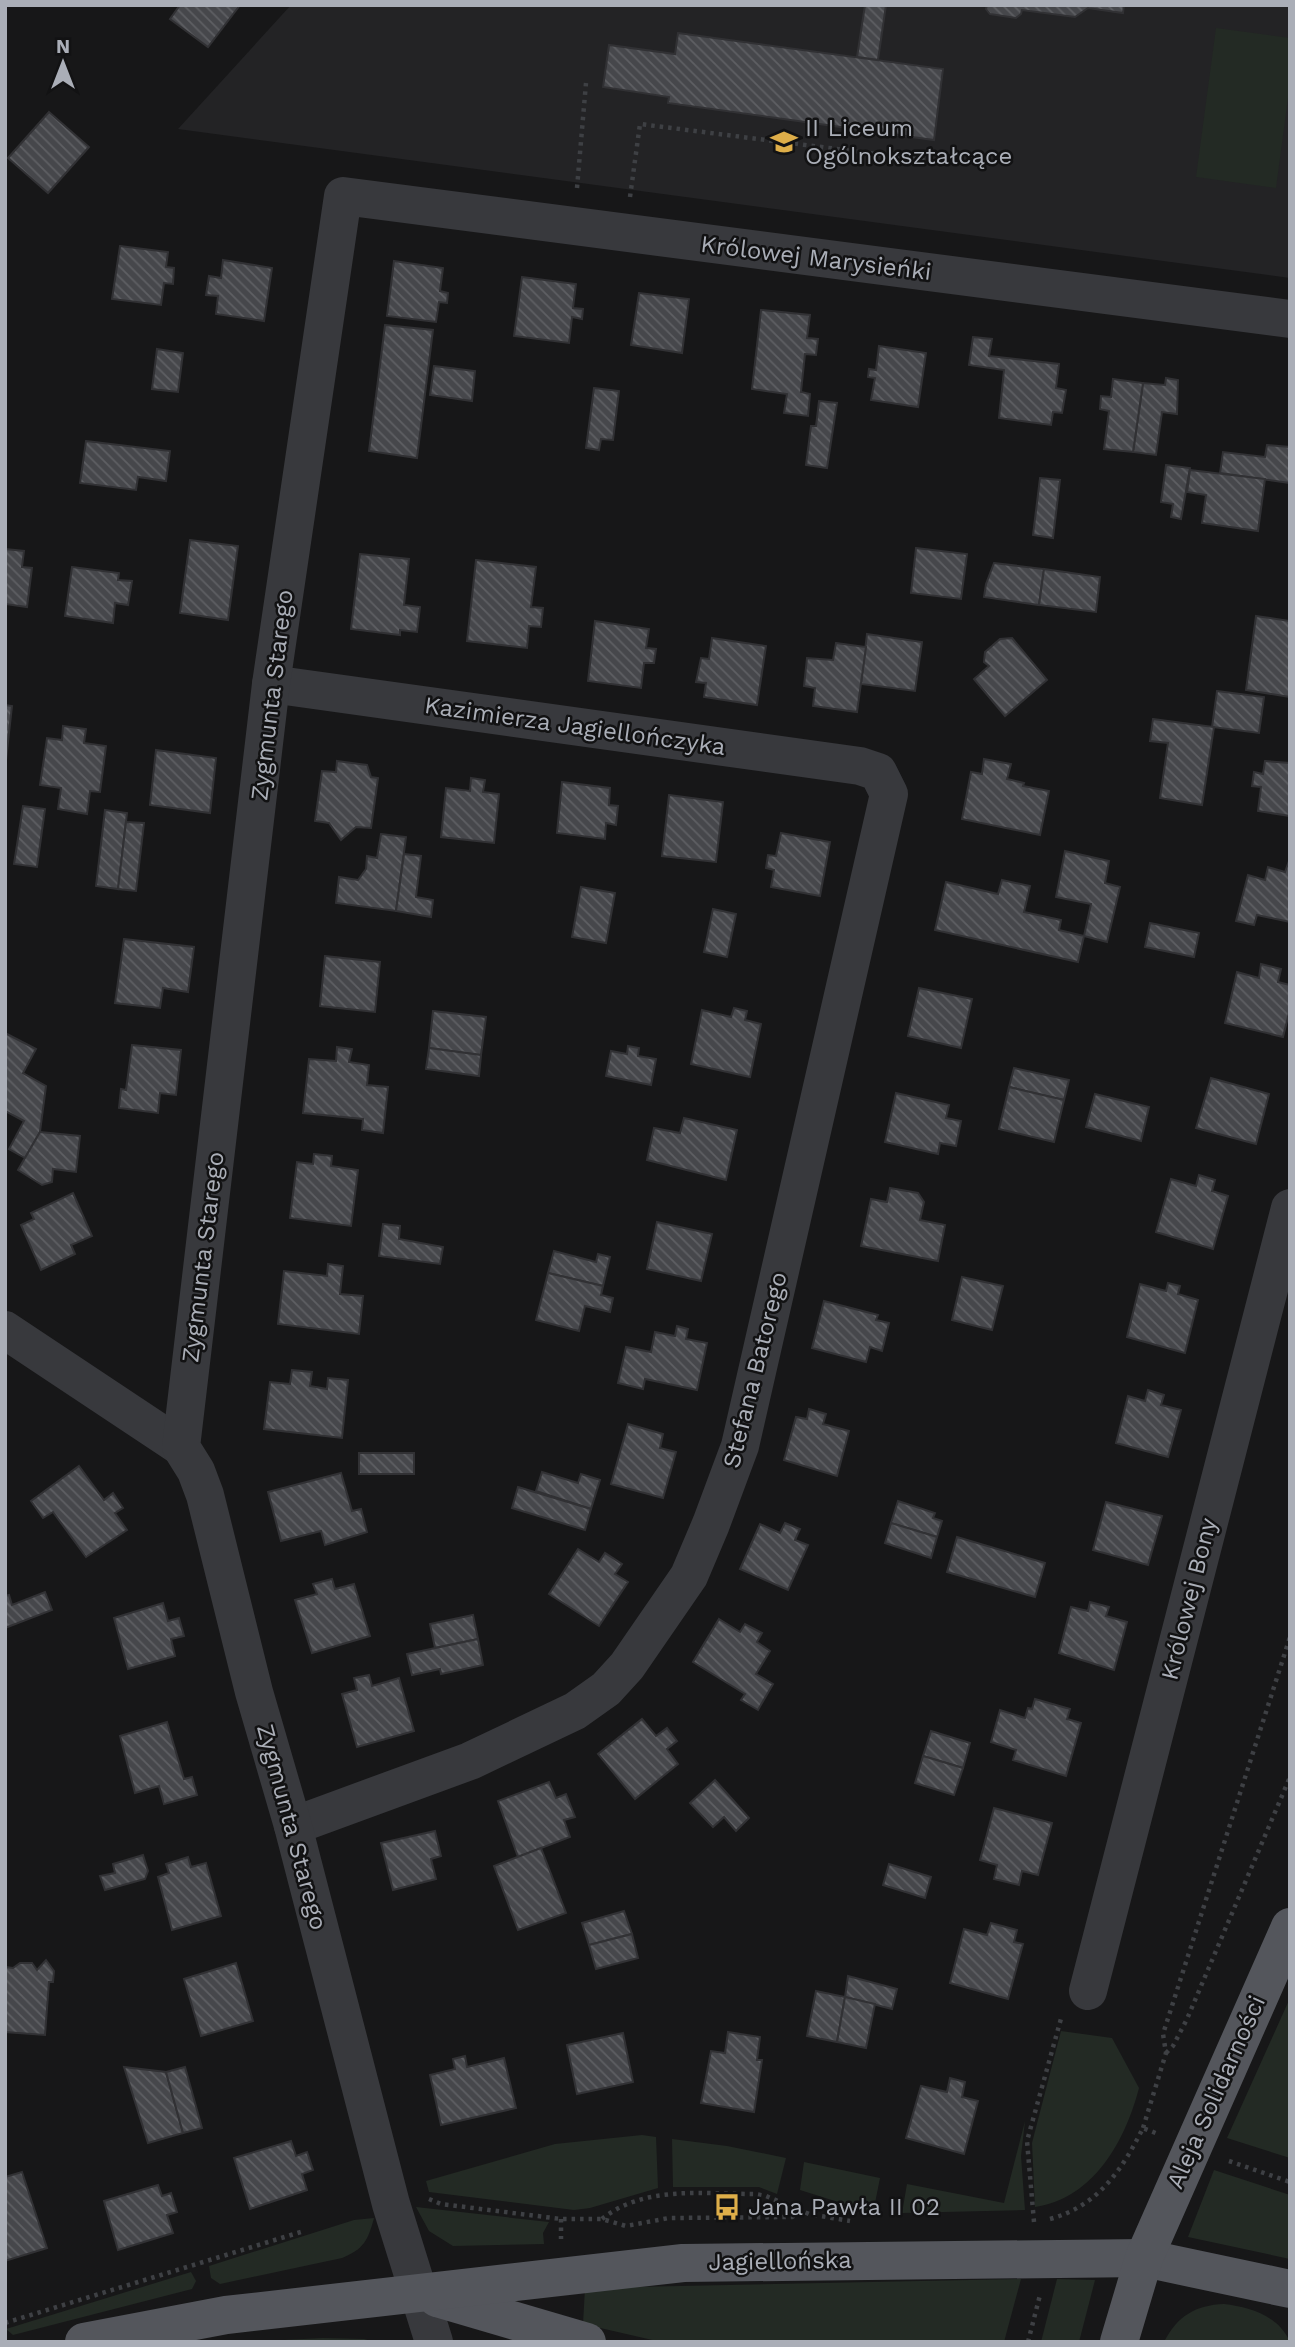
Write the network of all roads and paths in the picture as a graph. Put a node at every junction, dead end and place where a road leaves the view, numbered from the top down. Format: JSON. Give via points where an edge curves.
{"nodes":[{"id":1,"x":586,"y":83,"type":"dead end"},
{"id":2,"x":955,"y":164,"type":"dead end"},
{"id":3,"x":577,"y":193,"type":"dead end"},
{"id":4,"x":343,"y":196,"type":"joint"},
{"id":5,"x":629,"y":200,"type":"dead end"},
{"id":6,"x":1290,"y":319,"type":"edge"},
{"id":7,"x":271,"y":684,"type":"junction"},
{"id":8,"x":878,"y":772,"type":"joint"},
{"id":9,"x":1290,"y":1208,"type":"edge"},
{"id":10,"x":5,"y":1330,"type":"edge"},
{"id":11,"x":181,"y":1447,"type":"junction"},
{"id":12,"x":1290,"y":1637,"type":"edge"},
{"id":13,"x":1290,"y":1777,"type":"edge"},
{"id":14,"x":293,"y":1826,"type":"junction"},
{"id":15,"x":1290,"y":1927,"type":"edge"},
{"id":16,"x":1077,"y":1998,"type":"joint"},
{"id":17,"x":1166,"y":2053,"type":"junction"},
{"id":18,"x":1143,"y":2128,"type":"junction"},
{"id":19,"x":1191,"y":2148,"type":"junction"},
{"id":20,"x":1290,"y":2182,"type":"edge"},
{"id":21,"x":422,"y":2195,"type":"dead end"},
{"id":22,"x":803,"y":2211,"type":"junction"},
{"id":23,"x":602,"y":2219,"type":"junction"},
{"id":24,"x":863,"y":2223,"type":"dead end"},
{"id":25,"x":1034,"y":2223,"type":"junction"},
{"id":26,"x":1021,"y":2224,"type":"dead end"},
{"id":27,"x":304,"y":2231,"type":"dead end"},
{"id":28,"x":1144,"y":2258,"type":"junction"},
{"id":29,"x":1290,"y":2289,"type":"edge"},
{"id":30,"x":418,"y":2292,"type":"junction"},
{"id":31,"x":5,"y":2323,"type":"edge"},
{"id":32,"x":84,"y":2342,"type":"edge"},
{"id":33,"x":433,"y":2342,"type":"edge"},
{"id":34,"x":587,"y":2342,"type":"edge"},
{"id":35,"x":1119,"y":2342,"type":"edge"}],
"edges":[{"from":1,"to":3,"type":"path"},
{"from":2,"to":5,"type":"path","via":[[640,124]]},
{"from":4,"to":6,"type":"street","name":"Królowej Marysieńki"},
{"from":4,"to":7,"type":"street","name":"Zygmunta Starego"},
{"from":7,"to":8,"type":"street","name":"Kazimierza Jagiellończyka"},
{"from":7,"to":11,"type":"street","name":"Zygmunta Starego"},
{"from":8,"to":14,"type":"street","name":"Stefana Batorego","via":[[889,794],[740,1446],[689,1576],[627,1666],[606,1689],[575,1711],[470,1761]]},
{"from":9,"to":16,"type":"street","name":"Królowej Bony"},
{"from":10,"to":11,"type":"street"},
{"from":11,"to":14,"type":"street","name":"Zygmunta Starego","via":[[205,1494]]},
{"from":12,"to":17,"type":"path","via":[[1163,2034]]},
{"from":13,"to":17,"type":"path","via":[[1187,2019]]},
{"from":14,"to":30,"type":"street","name":"Zygmunta Starego"},
{"from":15,"to":19,"type":"main road","name":"Aleja Solidarności"},
{"from":16,"to":25,"type":"path","via":[[1027,2141]]},
{"from":17,"to":18,"type":"path"},
{"from":18,"to":19,"type":"path"},
{"from":18,"to":25,"type":"path","via":[[1128,2158],[1100,2192],[1070,2214]]},
{"from":19,"to":20,"type":"path"},
{"from":19,"to":28,"type":"main road","name":"Aleja Solidarności"},
{"from":21,"to":23,"type":"path","via":[[442,2204],[561,2219]]},
{"from":22,"to":23,"type":"path","via":[[792,2217],[669,2218],[626,2226]]},
{"from":22,"to":23,"type":"path","via":[[755,2194],[664,2194],[618,2206]]},
{"from":22,"to":24,"type":"path"},
{"from":25,"to":26,"type":"path"},
{"from":27,"to":31,"type":"path"},
{"from":28,"to":29,"type":"main road","name":"Jagiellońska"},
{"from":28,"to":30,"type":"main road","name":"Jagiellońska","via":[[683,2263]]},
{"from":28,"to":35,"type":"main road","name":"Aleja Solidarności"},
{"from":30,"to":32,"type":"main road","name":"Jagiellońska","via":[[226,2315]]},
{"from":30,"to":33,"type":"street","name":"Zygmunta Starego"},
{"from":30,"to":34,"type":"main road","name":"Jagiellońska"}]}
